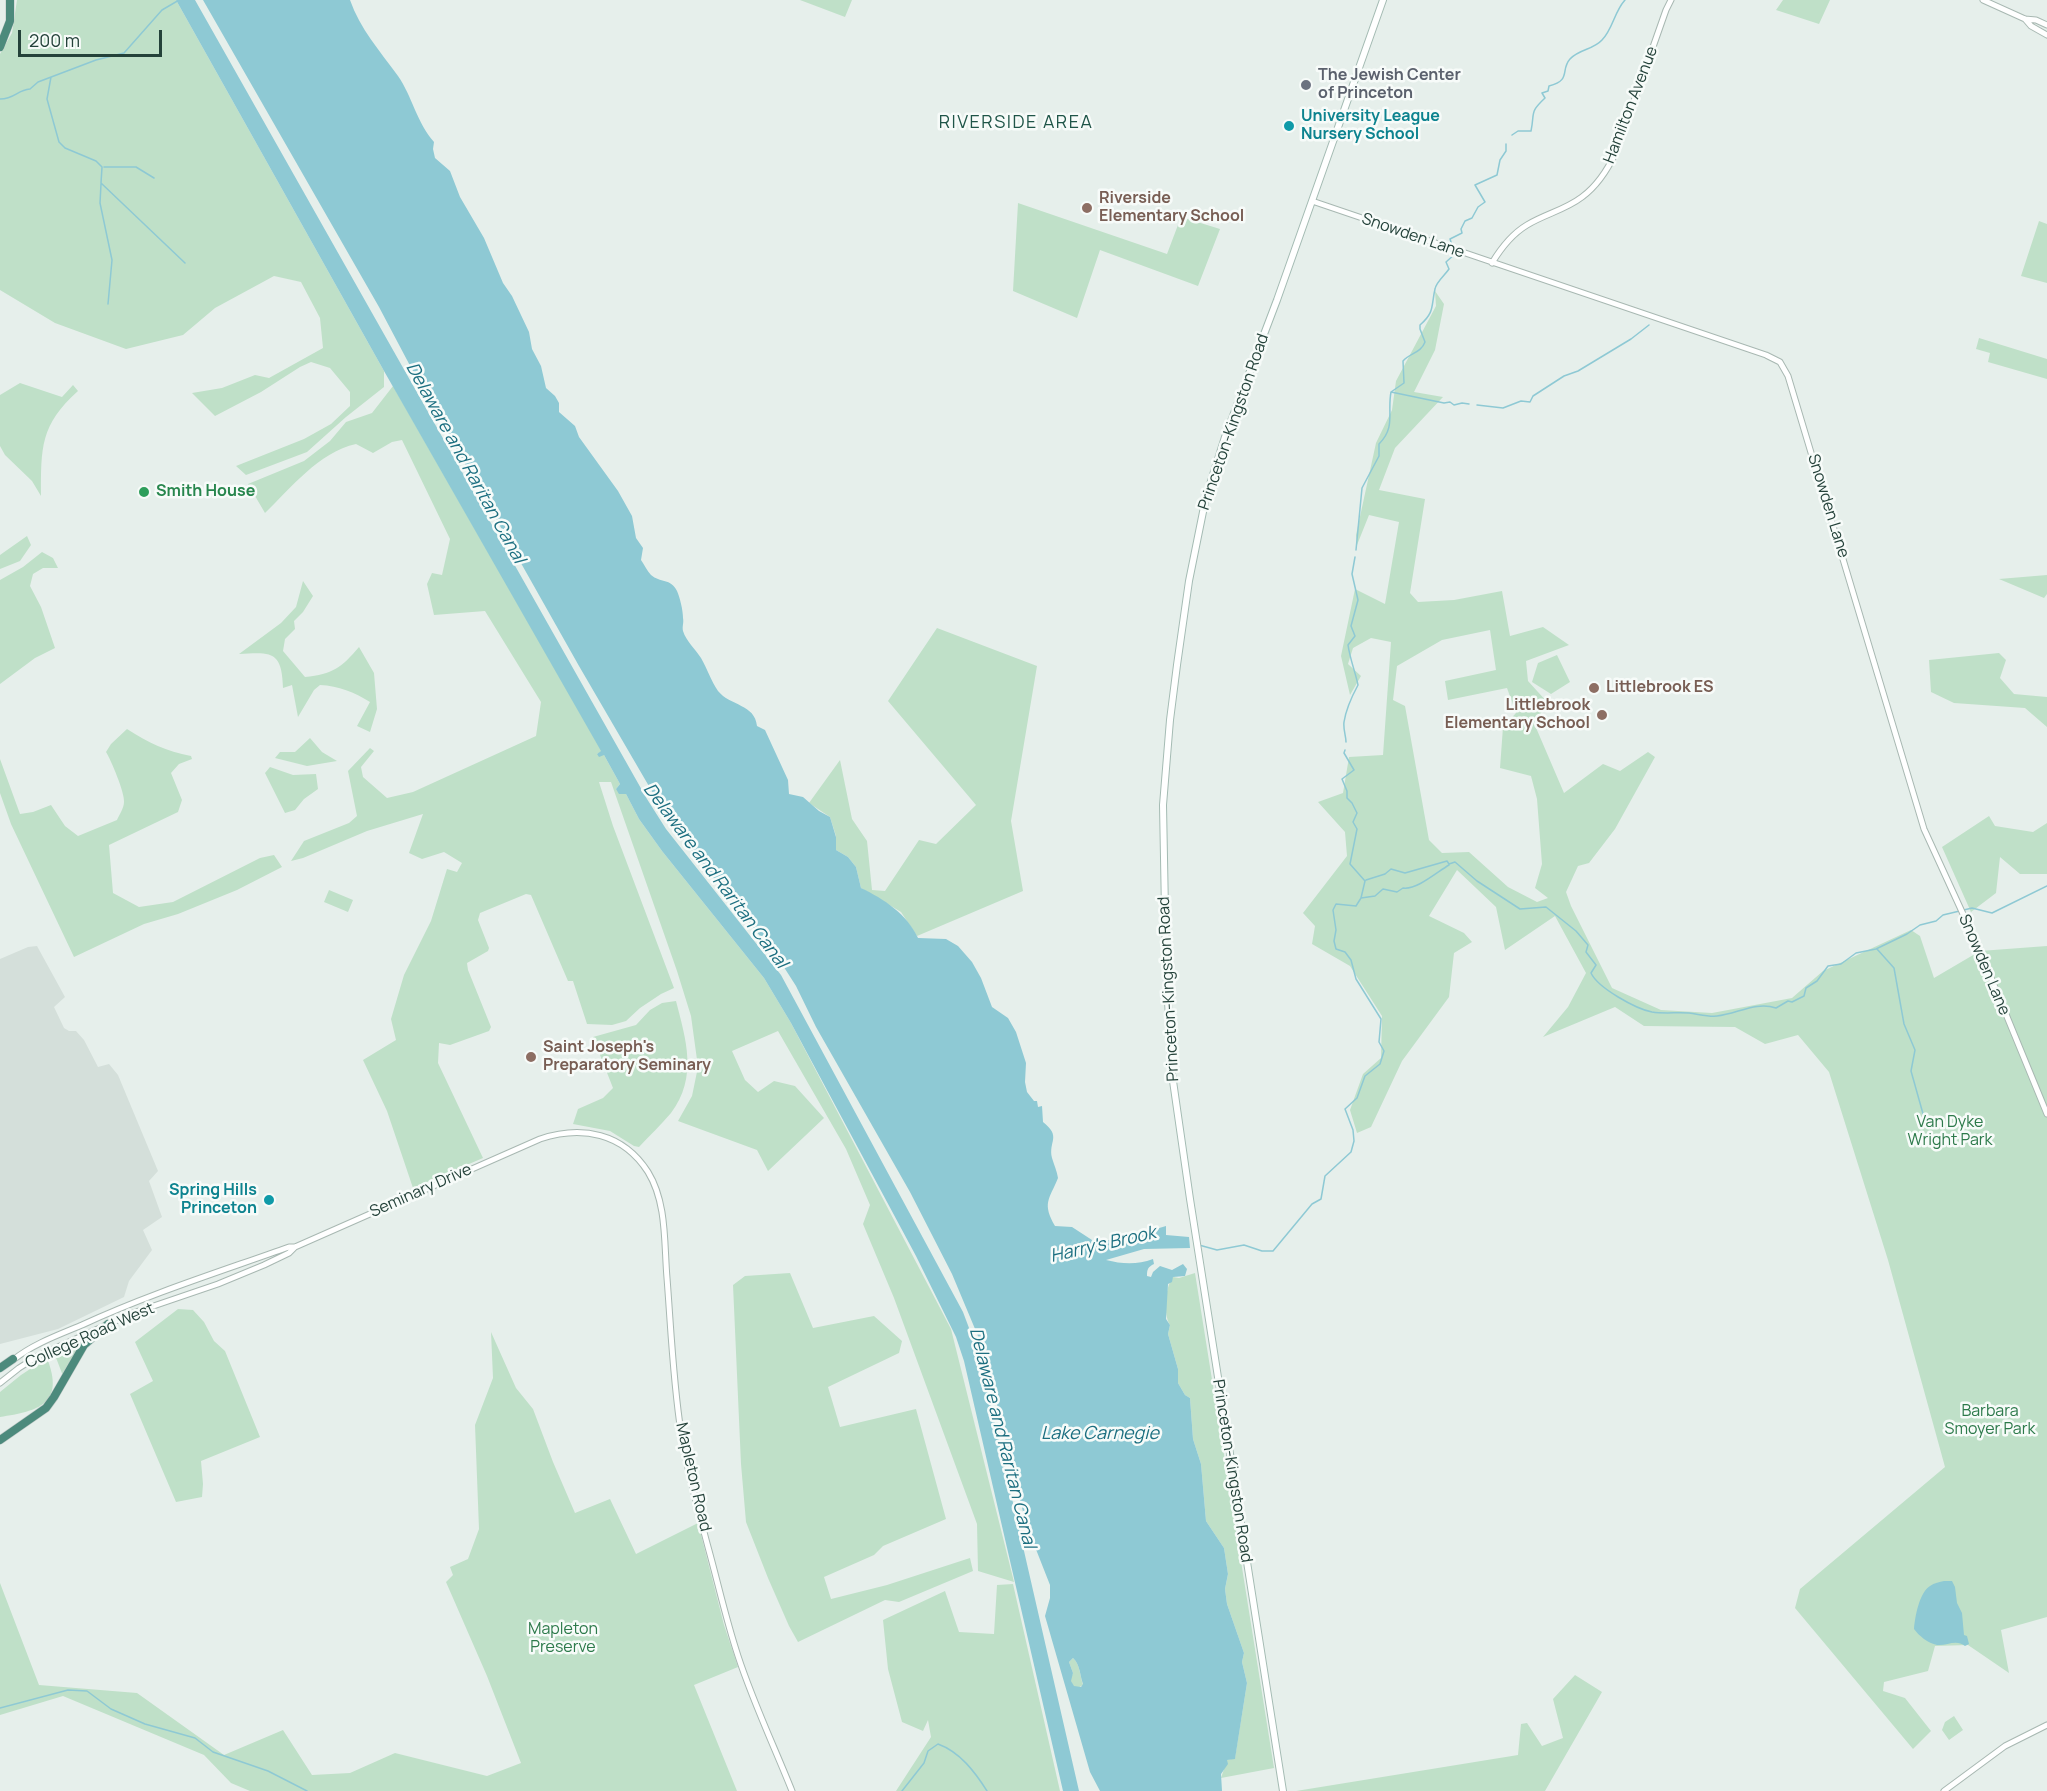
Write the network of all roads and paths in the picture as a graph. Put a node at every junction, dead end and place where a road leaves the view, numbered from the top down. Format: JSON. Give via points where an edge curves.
{"nodes":[{"id":1,"x":10,"y":0,"type":"edge"},
{"id":2,"x":1383,"y":0,"type":"edge"},
{"id":3,"x":1671,"y":0,"type":"edge"},
{"id":4,"x":1983,"y":0,"type":"edge"},
{"id":5,"x":2025,"y":19,"type":"junction"},
{"id":6,"x":2047,"y":25,"type":"edge"},
{"id":7,"x":2047,"y":35,"type":"edge"},
{"id":8,"x":0,"y":47,"type":"edge"},
{"id":9,"x":1311,"y":201,"type":"junction"},
{"id":10,"x":1492,"y":263,"type":"junction"},
{"id":11,"x":2047,"y":1114,"type":"edge"},
{"id":12,"x":636,"y":1157,"type":"joint"},
{"id":13,"x":295,"y":1247,"type":"junction"},
{"id":14,"x":204,"y":1276,"type":"joint"},
{"id":15,"x":108,"y":1324,"type":"junction"},
{"id":16,"x":13,"y":1359,"type":"junction"},
{"id":17,"x":0,"y":1368,"type":"edge"},
{"id":18,"x":0,"y":1373,"type":"edge"},
{"id":19,"x":0,"y":1383,"type":"edge"},
{"id":20,"x":0,"y":1440,"type":"edge"},
{"id":21,"x":2047,"y":1725,"type":"edge"},
{"id":22,"x":792,"y":1791,"type":"edge"},
{"id":23,"x":1283,"y":1791,"type":"edge"},
{"id":24,"x":1944,"y":1791,"type":"edge"}],
"edges":[{"from":1,"to":8,"type":"highway","via":[[10,21]]},
{"from":2,"to":9,"type":"main road","name":"Princeton-Kingston Road"},
{"from":3,"to":10,"type":"street","name":"Hamilton Avenue","via":[[1616,152],[1605,172],[1583,196],[1514,234]]},
{"from":4,"to":5,"type":"street"},
{"from":5,"to":6,"type":"street"},
{"from":5,"to":7,"type":"street"},
{"from":9,"to":10,"type":"street","name":"Snowden Lane"},
{"from":9,"to":23,"type":"main road","name":"Princeton-Kingston Road","via":[[1206,497],[1189,582],[1163,804],[1169,1030],[1176,1103]]},
{"from":10,"to":11,"type":"street","name":"Snowden Lane","via":[[1766,355],[1783,365],[1924,829]]},
{"from":12,"to":13,"type":"street","name":"Seminary Drive","via":[[601,1136],[556,1134]]},
{"from":12,"to":22,"type":"street","name":"Mapleton Road","via":[[654,1183],[660,1203],[676,1393],[696,1497],[738,1655]]},
{"from":13,"to":14,"type":"street","name":"Seminary Drive"},
{"from":13,"to":15,"type":"street","name":"College Road West","via":[[290,1253],[218,1284]]},
{"from":14,"to":16,"type":"street","name":"College Road West","via":[[93,1320]]},
{"from":15,"to":19,"type":"street","name":"College Road West","via":[[38,1356]]},
{"from":15,"to":20,"type":"highway","via":[[84,1344],[46,1408]]},
{"from":16,"to":17,"type":"highway"},
{"from":16,"to":18,"type":"street","name":"College Road West"},
{"from":21,"to":24,"type":"street","via":[[1997,1751]]}]}
